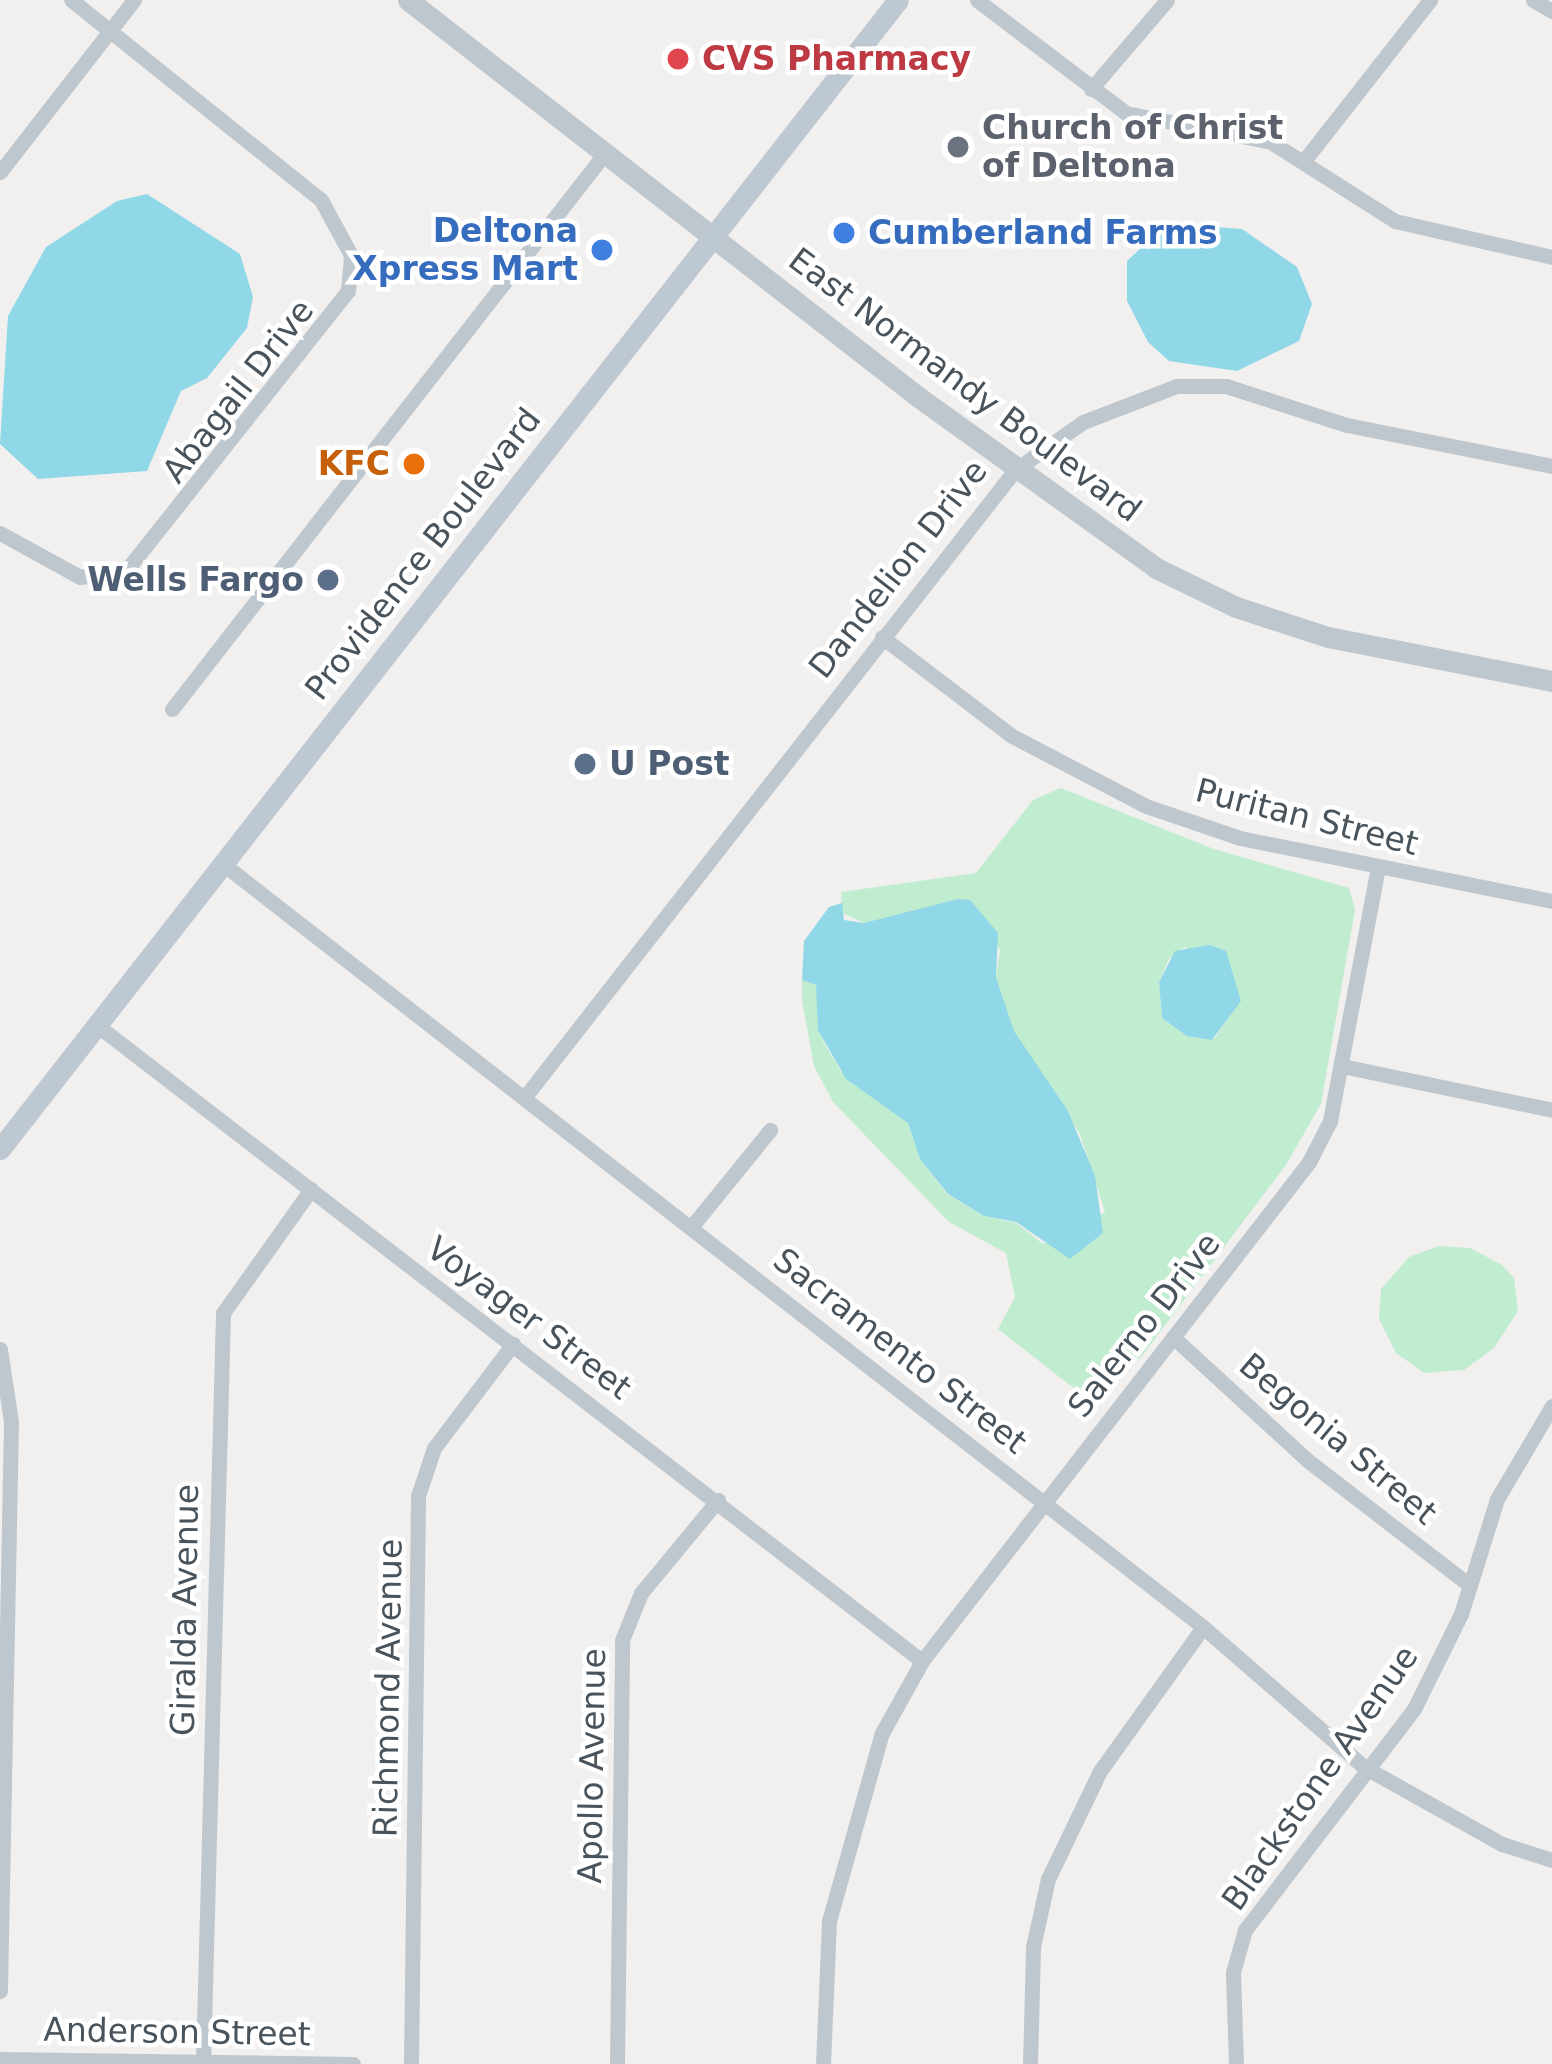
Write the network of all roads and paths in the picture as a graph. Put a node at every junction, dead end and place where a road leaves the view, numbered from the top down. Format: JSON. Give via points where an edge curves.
{"nodes":[{"id":1,"x":70,"y":0,"type":"edge"},
{"id":2,"x":134,"y":0,"type":"edge"},
{"id":3,"x":408,"y":0,"type":"edge"},
{"id":4,"x":898,"y":0,"type":"edge"},
{"id":5,"x":977,"y":0,"type":"edge"},
{"id":6,"x":1167,"y":0,"type":"edge"},
{"id":7,"x":1430,"y":0,"type":"edge"},
{"id":8,"x":1533,"y":0,"type":"edge"},
{"id":9,"x":1552,"y":10,"type":"edge"},
{"id":10,"x":109,"y":31,"type":"junction"},
{"id":11,"x":1091,"y":89,"type":"junction"},
{"id":12,"x":605,"y":153,"type":"junction"},
{"id":13,"x":1303,"y":162,"type":"junction"},
{"id":14,"x":0,"y":172,"type":"edge"},
{"id":15,"x":713,"y":235,"type":"junction"},
{"id":16,"x":1552,"y":257,"type":"edge"},
{"id":17,"x":1552,"y":466,"type":"edge"},
{"id":18,"x":1015,"y":470,"type":"junction"},
{"id":19,"x":0,"y":533,"type":"edge"},
{"id":20,"x":882,"y":637,"type":"junction"},
{"id":21,"x":1552,"y":681,"type":"edge"},
{"id":22,"x":172,"y":709,"type":"dead end"},
{"id":23,"x":223,"y":864,"type":"junction"},
{"id":24,"x":1378,"y":868,"type":"junction"},
{"id":25,"x":1552,"y":901,"type":"edge"},
{"id":26,"x":98,"y":1026,"type":"junction"},
{"id":27,"x":1342,"y":1066,"type":"junction"},
{"id":28,"x":524,"y":1098,"type":"junction"},
{"id":29,"x":1552,"y":1110,"type":"edge"},
{"id":30,"x":770,"y":1130,"type":"dead end"},
{"id":31,"x":4,"y":1135,"type":"edge"},
{"id":32,"x":311,"y":1189,"type":"junction"},
{"id":33,"x":692,"y":1226,"type":"junction"},
{"id":34,"x":1173,"y":1337,"type":"junction"},
{"id":35,"x":513,"y":1344,"type":"junction"},
{"id":36,"x":0,"y":1349,"type":"edge"},
{"id":37,"x":1552,"y":1406,"type":"edge"},
{"id":38,"x":718,"y":1500,"type":"junction"},
{"id":39,"x":1045,"y":1503,"type":"junction"},
{"id":40,"x":1468,"y":1584,"type":"junction"},
{"id":41,"x":1203,"y":1627,"type":"junction"},
{"id":42,"x":922,"y":1661,"type":"junction"},
{"id":43,"x":1364,"y":1767,"type":"junction"},
{"id":44,"x":1552,"y":1860,"type":"edge"},
{"id":45,"x":0,"y":1990,"type":"edge"},
{"id":46,"x":0,"y":2059,"type":"edge"},
{"id":47,"x":203,"y":2062,"type":"edge"},
{"id":48,"x":353,"y":2064,"type":"edge"},
{"id":49,"x":411,"y":2064,"type":"edge"},
{"id":50,"x":617,"y":2064,"type":"edge"},
{"id":51,"x":823,"y":2064,"type":"edge"},
{"id":52,"x":1030,"y":2064,"type":"edge"},
{"id":53,"x":1236,"y":2064,"type":"edge"}],
"edges":[{"from":1,"to":10,"type":"street","name":"Abagail Drive"},
{"from":2,"to":10,"type":"street"},
{"from":3,"to":12,"type":"street","name":"East Normandy Boulevard"},
{"from":4,"to":15,"type":"main road","name":"Providence Boulevard"},
{"from":5,"to":11,"type":"street"},
{"from":6,"to":11,"type":"street"},
{"from":7,"to":13,"type":"street"},
{"from":8,"to":9,"type":"street"},
{"from":10,"to":14,"type":"street"},
{"from":10,"to":19,"type":"street","name":"Abagail Drive","via":[[321,200],[351,255],[348,291],[125,572],[80,577]]},
{"from":11,"to":13,"type":"street","via":[[1126,113],[1228,130]]},
{"from":12,"to":15,"type":"street","name":"East Normandy Boulevard"},
{"from":12,"to":22,"type":"street"},
{"from":13,"to":16,"type":"street","via":[[1395,221]]},
{"from":15,"to":18,"type":"street","name":"East Normandy Boulevard"},
{"from":15,"to":23,"type":"main road","name":"Providence Boulevard"},
{"from":17,"to":18,"type":"street","name":"Dandelion Drive","via":[[1210,386],[1135,398],[1083,422]]},
{"from":18,"to":20,"type":"street","name":"Dandelion Drive","via":[[966,542]]},
{"from":18,"to":21,"type":"street","name":"East Normandy Boulevard","via":[[1156,568],[1236,607],[1328,637]]},
{"from":20,"to":24,"type":"street","name":"Puritan Street","via":[[1012,736],[1146,806],[1240,838]]},
{"from":20,"to":28,"type":"street","name":"Dandelion Drive"},
{"from":23,"to":26,"type":"main road","name":"Providence Boulevard"},
{"from":23,"to":28,"type":"street","name":"Sacramento Street"},
{"from":24,"to":25,"type":"street","name":"Puritan Street"},
{"from":24,"to":27,"type":"street","name":"Salerno Drive"},
{"from":26,"to":31,"type":"main road","name":"Providence Boulevard"},
{"from":26,"to":32,"type":"street","name":"Voyager Street"},
{"from":27,"to":29,"type":"street"},
{"from":27,"to":34,"type":"street","name":"Salerno Drive","via":[[1330,1120],[1309,1162]]},
{"from":28,"to":33,"type":"street","name":"Sacramento Street"},
{"from":30,"to":33,"type":"street"},
{"from":32,"to":35,"type":"street","name":"Voyager Street"},
{"from":32,"to":47,"type":"street","name":"Giralda Avenue","via":[[223,1313]]},
{"from":33,"to":39,"type":"street","name":"Sacramento Street"},
{"from":34,"to":39,"type":"street","name":"Salerno Drive"},
{"from":34,"to":40,"type":"street","name":"Begonia Street","via":[[1307,1460]]},
{"from":35,"to":38,"type":"street","name":"Voyager Street"},
{"from":35,"to":49,"type":"street","name":"Richmond Avenue","via":[[434,1448],[418,1496]]},
{"from":36,"to":45,"type":"street","via":[[11,1422]]},
{"from":37,"to":40,"type":"street","name":"Blackstone Avenue","via":[[1497,1498]]},
{"from":38,"to":42,"type":"street","name":"Voyager Street"},
{"from":38,"to":50,"type":"street","name":"Apollo Avenue","via":[[641,1593],[622,1640]]},
{"from":39,"to":41,"type":"street","name":"Sacramento Street"},
{"from":39,"to":42,"type":"street","name":"Salerno Drive"},
{"from":40,"to":43,"type":"street","name":"Blackstone Avenue","via":[[1433,1676]]},
{"from":41,"to":43,"type":"street","name":"Sacramento Street"},
{"from":41,"to":52,"type":"street","via":[[1100,1771],[1048,1879],[1033,1947]]},
{"from":42,"to":51,"type":"street","name":"Salerno Drive","via":[[882,1733],[843,1853],[830,1921]]},
{"from":43,"to":44,"type":"street","name":"Sacramento Street","via":[[1502,1844]]},
{"from":43,"to":53,"type":"street","name":"Blackstone Avenue","via":[[1246,1930],[1234,1972]]},
{"from":46,"to":47,"type":"street","name":"Anderson Street"},
{"from":47,"to":48,"type":"street","name":"Anderson Street"}]}
